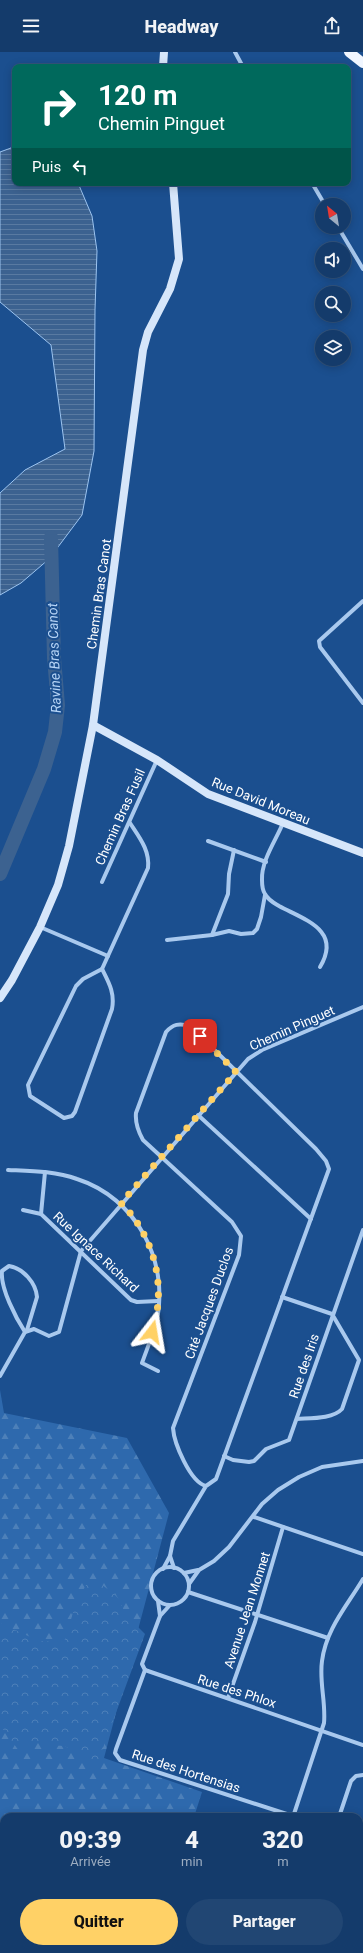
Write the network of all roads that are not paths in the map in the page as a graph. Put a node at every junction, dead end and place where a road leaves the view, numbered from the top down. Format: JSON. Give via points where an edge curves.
{"nodes":[{"id":1,"x":159,"y":52,"type":"edge"},
{"id":2,"x":164,"y":52,"type":"edge"},
{"id":3,"x":235,"y":52,"type":"edge"},
{"id":4,"x":349,"y":52,"type":"edge"},
{"id":5,"x":363,"y":63,"type":"edge"},
{"id":6,"x":163,"y":64,"type":"edge"},
{"id":7,"x":163,"y":64,"type":"edge"},
{"id":8,"x":242,"y":64,"type":"edge"},
{"id":9,"x":173,"y":186,"type":"edge"},
{"id":10,"x":314,"y":186,"type":"edge"},
{"id":11,"x":321,"y":198,"type":"edge"},
{"id":12,"x":342,"y":234,"type":"edge"},
{"id":13,"x":363,"y":269,"type":"edge"},
{"id":14,"x":363,"y":601,"type":"edge"},
{"id":15,"x":363,"y":703,"type":"edge"},
{"id":16,"x":93,"y":725,"type":"junction"},
{"id":17,"x":157,"y":760,"type":"junction"},
{"id":18,"x":130,"y":823,"type":"junction"},
{"id":19,"x":283,"y":823,"type":"junction"},
{"id":20,"x":208,"y":840,"type":"dead end"},
{"id":21,"x":234,"y":850,"type":"junction"},
{"id":22,"x":363,"y":853,"type":"edge"},
{"id":23,"x":266,"y":862,"type":"junction"},
{"id":24,"x":102,"y":882,"type":"dead end"},
{"id":25,"x":265,"y":895,"type":"junction"},
{"id":26,"x":40,"y":927,"type":"junction"},
{"id":27,"x":212,"y":935,"type":"junction"},
{"id":28,"x":168,"y":940,"type":"dead end"},
{"id":29,"x":108,"y":956,"type":"junction"},
{"id":30,"x":320,"y":967,"type":"dead end"},
{"id":31,"x":102,"y":969,"type":"junction"},
{"id":32,"x":0,"y":998,"type":"edge"},
{"id":33,"x":363,"y":1007,"type":"edge"},
{"id":34,"x":236,"y":1072,"type":"junction"},
{"id":35,"x":198,"y":1115,"type":"junction"},
{"id":36,"x":161,"y":1157,"type":"junction"},
{"id":37,"x":8,"y":1170,"type":"dead end"},
{"id":38,"x":46,"y":1172,"type":"junction"},
{"id":39,"x":121,"y":1203,"type":"junction"},
{"id":40,"x":23,"y":1210,"type":"dead end"},
{"id":41,"x":41,"y":1214,"type":"junction"},
{"id":42,"x":311,"y":1219,"type":"junction"},
{"id":43,"x":363,"y":1230,"type":"edge"},
{"id":44,"x":81,"y":1251,"type":"junction"},
{"id":45,"x":282,"y":1297,"type":"junction"},
{"id":46,"x":158,"y":1301,"type":"junction"},
{"id":47,"x":332,"y":1314,"type":"junction"},
{"id":48,"x":26,"y":1331,"type":"junction"},
{"id":49,"x":158,"y":1371,"type":"dead end"},
{"id":50,"x":0,"y":1376,"type":"edge"},
{"id":51,"x":297,"y":1420,"type":"junction"},
{"id":52,"x":224,"y":1456,"type":"junction"},
{"id":53,"x":363,"y":1460,"type":"edge"},
{"id":54,"x":206,"y":1486,"type":"junction"},
{"id":55,"x":254,"y":1516,"type":"junction"},
{"id":56,"x":283,"y":1527,"type":"junction"},
{"id":57,"x":363,"y":1554,"type":"edge"},
{"id":58,"x":170,"y":1556,"type":"junction"},
{"id":59,"x":174,"y":1568,"type":"junction"},
{"id":60,"x":163,"y":1569,"type":"junction"},
{"id":61,"x":199,"y":1570,"type":"junction"},
{"id":62,"x":184,"y":1573,"type":"junction"},
{"id":63,"x":363,"y":1579,"type":"edge"},
{"id":64,"x":189,"y":1584,"type":"junction"},
{"id":65,"x":188,"y":1592,"type":"junction"},
{"id":66,"x":158,"y":1601,"type":"junction"},
{"id":67,"x":170,"y":1605,"type":"junction"},
{"id":68,"x":257,"y":1615,"type":"junction"},
{"id":69,"x":160,"y":1616,"type":"junction"},
{"id":70,"x":328,"y":1638,"type":"junction"},
{"id":71,"x":145,"y":1670,"type":"junction"},
{"id":72,"x":228,"y":1698,"type":"junction"},
{"id":73,"x":323,"y":1730,"type":"junction"},
{"id":74,"x":363,"y":1745,"type":"edge"},
{"id":75,"x":363,"y":1775,"type":"edge"},
{"id":76,"x":282,"y":1813,"type":"edge"},
{"id":77,"x":295,"y":1813,"type":"edge"},
{"id":78,"x":340,"y":1813,"type":"edge"}],
"edges":[{"from":1,"to":6,"type":"street"},
{"from":2,"to":7,"type":"street"},
{"from":3,"to":8,"type":"street"},
{"from":4,"to":5,"type":"main road"},
{"from":9,"to":16,"type":"street","name":"Chemin Bras Canot","via":[[179,259],[170,289],[148,332],[143,350]]},
{"from":10,"to":11,"type":"street"},
{"from":12,"to":13,"type":"street"},
{"from":14,"to":15,"type":"street","via":[[319,641],[320,647]]},
{"from":16,"to":17,"type":"street","name":"Rue David Moreau"},
{"from":16,"to":26,"type":"street","name":"Chemin Bras Canot","via":[[69,846],[58,884]]},
{"from":17,"to":18,"type":"street","name":"Chemin Bras Fusil"},
{"from":17,"to":19,"type":"street","name":"Rue David Moreau","via":[[208,794]]},
{"from":18,"to":24,"type":"street","name":"Chemin Bras Fusil"},
{"from":18,"to":29,"type":"street","via":[[144,845],[148,856],[148,868]]},
{"from":19,"to":22,"type":"street","name":"Rue David Moreau"},
{"from":19,"to":23,"type":"street"},
{"from":20,"to":21,"type":"street"},
{"from":21,"to":23,"type":"street"},
{"from":21,"to":27,"type":"street","via":[[228,894]]},
{"from":23,"to":25,"type":"street","via":[[262,879]]},
{"from":25,"to":27,"type":"street","via":[[261,917],[253,933],[229,931]]},
{"from":25,"to":30,"type":"street","via":[[319,927],[325,934],[327,943]]},
{"from":26,"to":29,"type":"street"},
{"from":26,"to":32,"type":"street","name":"Chemin Bras Canot"},
{"from":27,"to":28,"type":"street"},
{"from":29,"to":31,"type":"street"},
{"from":31,"to":31,"type":"street","via":[[82,979],[76,986],[28,1085],[30,1096],[64,1118],[72,1116],[75,1112],[112,1009],[114,997]]},
{"from":33,"to":34,"type":"street","name":"Chemin Pinguet","via":[[262,1050]]},
{"from":34,"to":35,"type":"street","name":"Chemin Pinguet"},
{"from":34,"to":36,"type":"street","name":"Cité Jacques Duclos","via":[[190,1026],[176,1024],[166,1032],[135,1120],[143,1140]]},
{"from":34,"to":42,"type":"street","name":"Cité Jacques Duclos","via":[[326,1161],[329,1169],[327,1178]]},
{"from":35,"to":36,"type":"street","name":"Chemin Pinguet"},
{"from":35,"to":42,"type":"street"},
{"from":36,"to":39,"type":"street","name":"Chemin Pinguet"},
{"from":36,"to":54,"type":"street","name":"Cité Jacques Duclos","via":[[232,1222],[241,1236],[239,1255],[173,1428],[177,1447],[196,1481]]},
{"from":37,"to":38,"type":"street"},
{"from":38,"to":39,"type":"street","via":[[90,1183]]},
{"from":38,"to":41,"type":"street"},
{"from":39,"to":44,"type":"street","name":"Chemin Pinguet"},
{"from":39,"to":46,"type":"street","via":[[144,1232],[156,1264]]},
{"from":40,"to":41,"type":"street","name":"Rue Ignace Richard"},
{"from":41,"to":44,"type":"street","name":"Rue Ignace Richard"},
{"from":42,"to":45,"type":"street","name":"Cité Jacques Duclos"},
{"from":43,"to":47,"type":"street","name":"Rue des Iris"},
{"from":44,"to":46,"type":"street","name":"Rue Ignace Richard","via":[[133,1302]]},
{"from":44,"to":48,"type":"street","name":"Chemin Pinguet","via":[[59,1332],[49,1336],[34,1329]]},
{"from":45,"to":47,"type":"street"},
{"from":45,"to":52,"type":"street","name":"Cité Jacques Duclos"},
{"from":46,"to":49,"type":"street","via":[[157,1319],[142,1363]]},
{"from":47,"to":51,"type":"street","name":"Rue des Iris"},
{"from":47,"to":51,"type":"street","via":[[357,1355],[358,1365],[339,1412]]},
{"from":48,"to":48,"type":"street","via":[[8,1305],[0,1280],[2,1271],[9,1266],[16,1267],[24,1273],[36,1292],[37,1297]]},
{"from":48,"to":50,"type":"street"},
{"from":51,"to":52,"type":"street","name":"Rue des Iris","via":[[287,1442],[266,1449],[254,1461],[241,1462]]},
{"from":52,"to":54,"type":"street","name":"Cité Jacques Duclos","via":[[216,1480]]},
{"from":53,"to":55,"type":"street","via":[[322,1467],[299,1477],[278,1490],[262,1504]]},
{"from":54,"to":58,"type":"street","name":"Cité Jacques Duclos","via":[[173,1541]]},
{"from":55,"to":56,"type":"street"},
{"from":55,"to":61,"type":"street","via":[[229,1547]]},
{"from":56,"to":57,"type":"street"},
{"from":56,"to":68,"type":"street","name":"Avenue Jean Monnet"},
{"from":58,"to":59,"type":"street"},
{"from":58,"to":60,"type":"street","name":"Cité Jacques Duclos"},
{"from":59,"to":60,"type":"street"},
{"from":59,"to":62,"type":"street"},
{"from":60,"to":66,"type":"street","via":[[156,1575],[152,1584],[153,1593]]},
{"from":61,"to":62,"type":"street"},
{"from":61,"to":64,"type":"street"},
{"from":62,"to":64,"type":"street"},
{"from":63,"to":70,"type":"street","via":[[337,1618]]},
{"from":64,"to":65,"type":"street"},
{"from":65,"to":67,"type":"street","via":[[179,1603]]},
{"from":65,"to":68,"type":"street"},
{"from":66,"to":67,"type":"street"},
{"from":66,"to":69,"type":"street"},
{"from":67,"to":69,"type":"street"},
{"from":68,"to":70,"type":"street"},
{"from":68,"to":72,"type":"street","name":"Avenue Jean Monnet"},
{"from":69,"to":71,"type":"street","via":[[142,1664]]},
{"from":70,"to":73,"type":"street","via":[[322,1662],[326,1709]]},
{"from":71,"to":72,"type":"street","name":"Rue des Phlox"},
{"from":71,"to":76,"type":"street","name":"Rue des Hortensias","via":[[116,1749],[115,1753],[120,1760]]},
{"from":72,"to":73,"type":"street","name":"Rue des Phlox"},
{"from":73,"to":74,"type":"street","name":"Rue des Phlox"},
{"from":73,"to":77,"type":"street"},
{"from":75,"to":78,"type":"street","via":[[356,1776],[351,1781]]}]}
